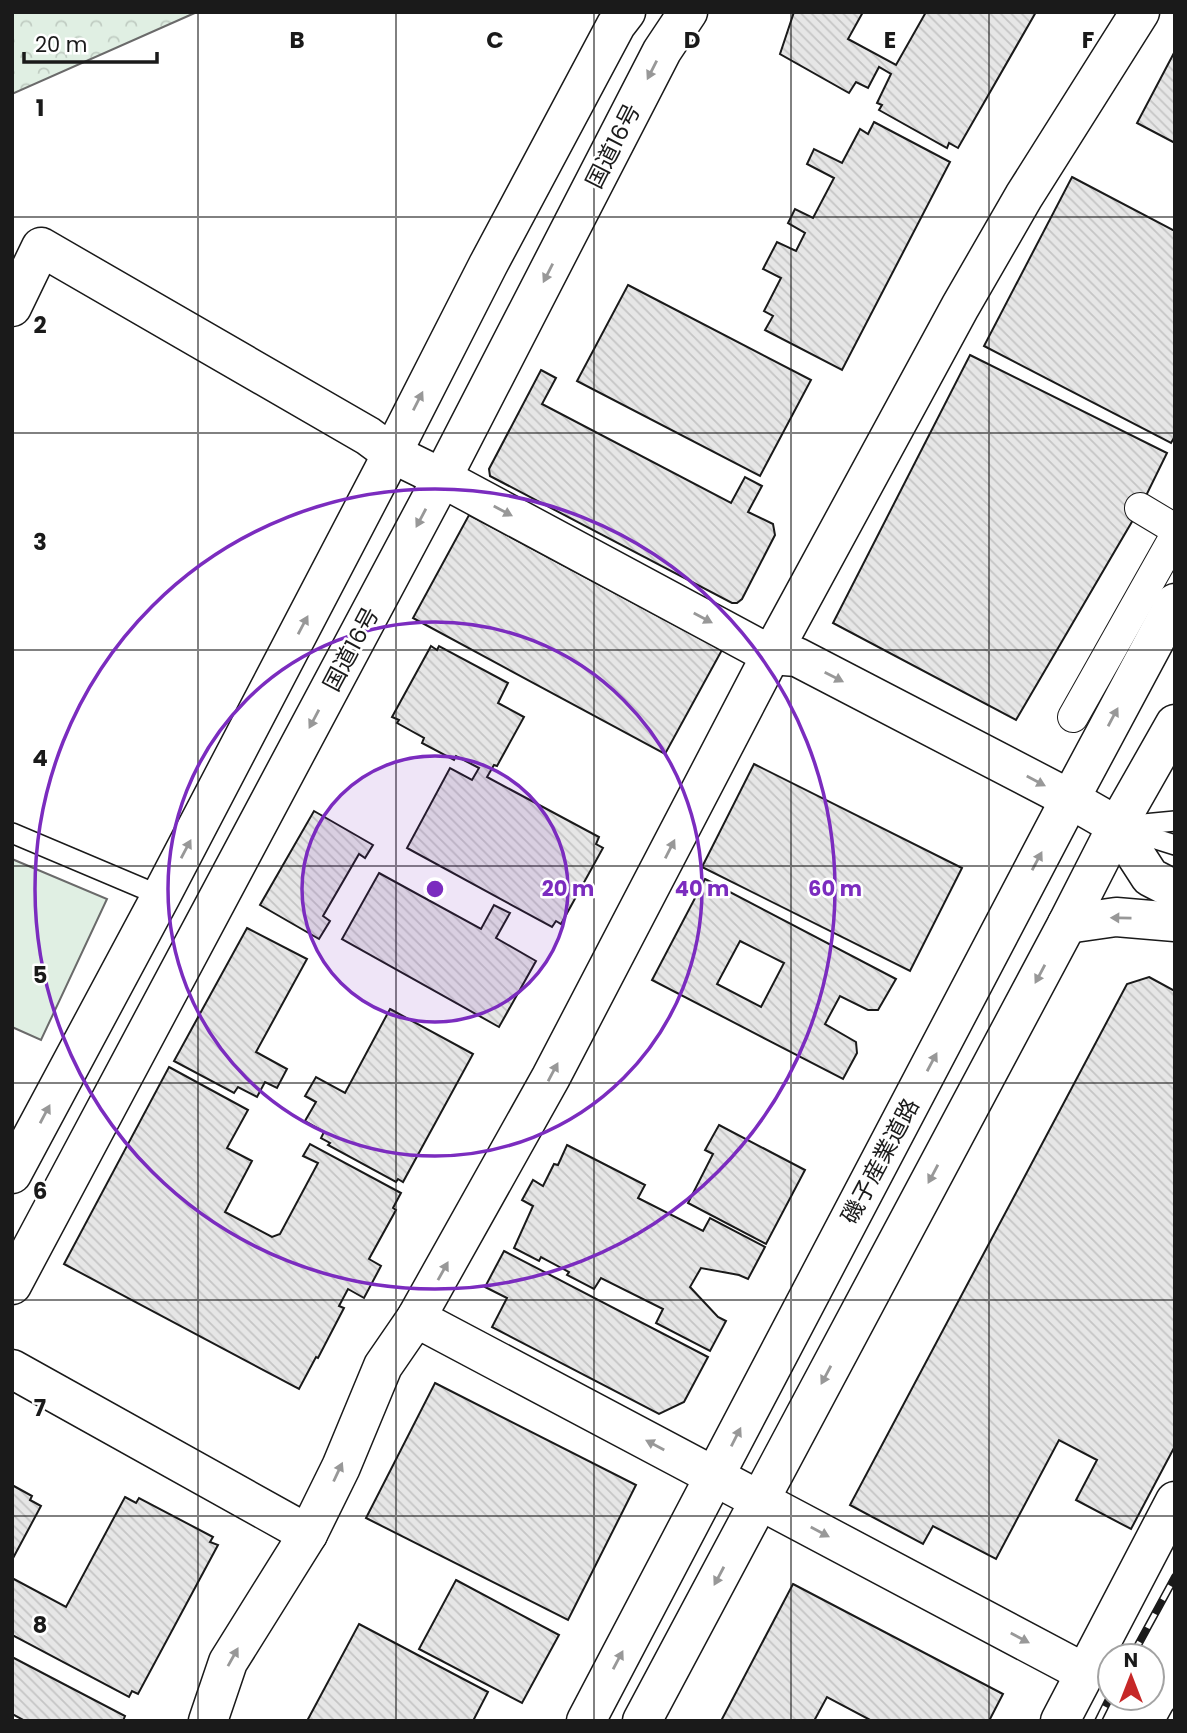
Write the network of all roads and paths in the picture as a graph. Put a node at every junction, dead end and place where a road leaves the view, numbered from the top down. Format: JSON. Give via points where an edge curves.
{"nodes":[{"id":1,"x":626,"y":12,"type":"edge"},
{"id":2,"x":688,"y":12,"type":"edge"},
{"id":3,"x":1140,"y":12,"type":"edge"},
{"id":4,"x":12,"y":307,"type":"edge"},
{"id":5,"x":391,"y":453,"type":"junction"},
{"id":6,"x":442,"y":478,"type":"junction"},
{"id":7,"x":1140,"y":508,"type":"dead end"},
{"id":8,"x":1175,"y":529,"type":"edge"},
{"id":9,"x":1175,"y":536,"type":"edge"},
{"id":10,"x":1175,"y":603,"type":"edge"},
{"id":11,"x":771,"y":654,"type":"junction"},
{"id":12,"x":1073,"y":717,"type":"dead end"},
{"id":13,"x":1175,"y":724,"type":"edge"},
{"id":14,"x":1069,"y":799,"type":"junction"},
{"id":15,"x":1175,"y":821,"type":"edge"},
{"id":16,"x":1117,"y":826,"type":"junction"},
{"id":17,"x":12,"y":833,"type":"edge"},
{"id":18,"x":1175,"y":845,"type":"edge"},
{"id":19,"x":1175,"y":890,"type":"edge"},
{"id":20,"x":161,"y":897,"type":"junction"},
{"id":21,"x":1175,"y":922,"type":"edge"},
{"id":22,"x":1067,"y":924,"type":"junction"},
{"id":23,"x":12,"y":1174,"type":"edge"},
{"id":24,"x":12,"y":1285,"type":"edge"},
{"id":25,"x":416,"y":1318,"type":"junction"},
{"id":26,"x":12,"y":1369,"type":"edge"},
{"id":27,"x":716,"y":1477,"type":"junction"},
{"id":28,"x":759,"y":1500,"type":"junction"},
{"id":29,"x":1175,"y":1501,"type":"edge"},
{"id":30,"x":309,"y":1534,"type":"junction"},
{"id":31,"x":1085,"y":1673,"type":"junction"},
{"id":32,"x":208,"y":1721,"type":"edge"},
{"id":33,"x":586,"y":1721,"type":"edge"},
{"id":34,"x":642,"y":1721,"type":"edge"},
{"id":35,"x":1060,"y":1721,"type":"edge"}],
"edges":[{"from":5,"to":1,"type":"main road","one_way":true},
{"from":2,"to":6,"type":"main road","name":"国道16号","one_way":true,"via":[[662,51]]},
{"from":3,"to":11,"type":"main road","via":[[979,274]]},
{"from":4,"to":5,"type":"main road","via":[[41,247]]},
{"from":5,"to":6,"type":"main road"},
{"from":20,"to":5,"type":"main road","one_way":true},
{"from":6,"to":11,"type":"main road","one_way":true},
{"from":6,"to":24,"type":"main road","name":"国道16号","one_way":true},
{"from":7,"to":8,"type":"street"},
{"from":9,"to":12,"type":"street"},
{"from":14,"to":10,"type":"main road","name":"磯子産業道路","one_way":true},
{"from":11,"to":14,"type":"main road","one_way":true,"via":[[797,657]]},
{"from":25,"to":11,"type":"main road","one_way":true,"via":[[551,1077]]},
{"from":13,"to":16,"type":"main road"},
{"from":14,"to":16,"type":"main road"},
{"from":27,"to":14,"type":"main road","name":"磯子産業道路","one_way":true},
{"from":15,"to":16,"type":"lane"},
{"from":16,"to":18,"type":"lane"},
{"from":16,"to":19,"type":"main road","via":[[1150,877]]},
{"from":16,"to":22,"type":"main road"},
{"from":17,"to":20,"type":"lane"},
{"from":23,"to":20,"type":"main road","one_way":true},
{"from":21,"to":22,"type":"main road","one_way":true,"via":[[1116,917]]},
{"from":22,"to":28,"type":"main road","one_way":true},
{"from":27,"to":25,"type":"main road","one_way":true},
{"from":30,"to":25,"type":"main road","one_way":true,"via":[[383,1366]]},
{"from":26,"to":30,"type":"main road"},
{"from":27,"to":28,"type":"main road"},
{"from":33,"to":27,"type":"main road","name":"磯子産業道路","one_way":true},
{"from":28,"to":31,"type":"main road","one_way":true},
{"from":28,"to":34,"type":"main road","one_way":true},
{"from":29,"to":31,"type":"main road"},
{"from":32,"to":30,"type":"main road","one_way":true,"via":[[229,1662]]},
{"from":31,"to":35,"type":"main road"}]}
